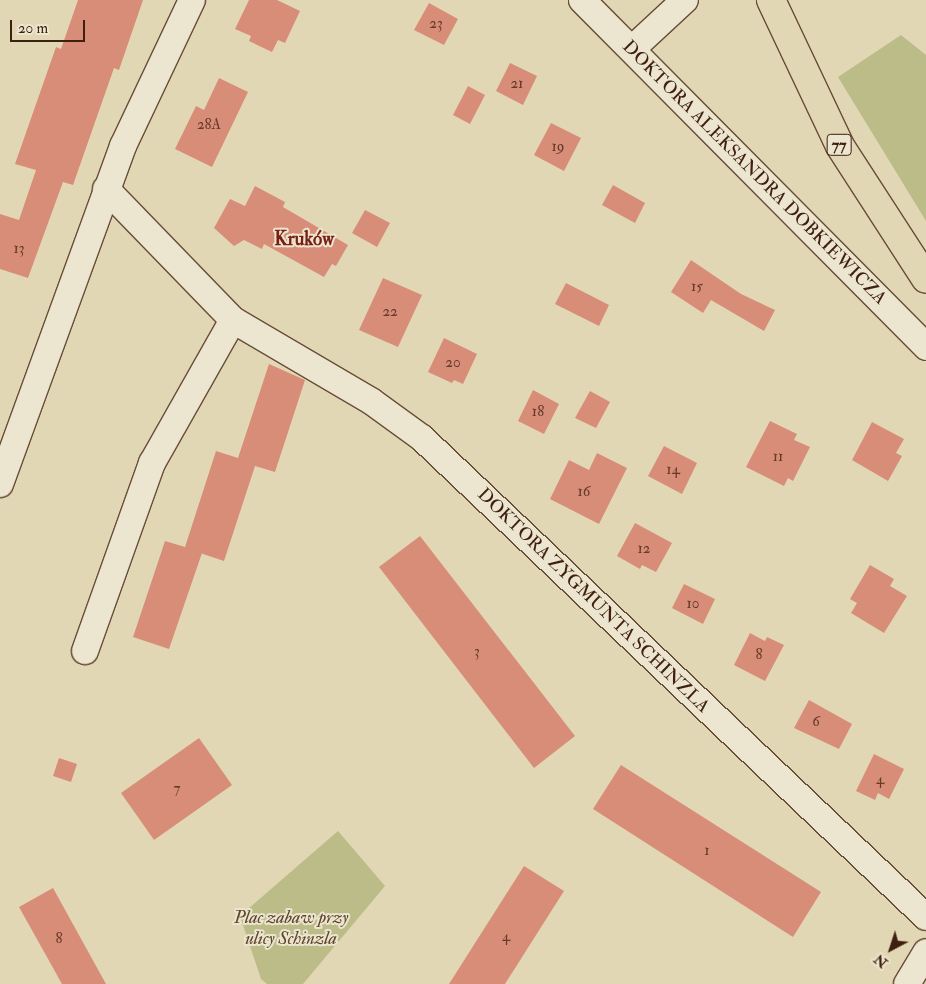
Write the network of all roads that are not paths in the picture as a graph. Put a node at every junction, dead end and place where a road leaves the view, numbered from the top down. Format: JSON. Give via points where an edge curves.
{"nodes":[{"id":1,"x":192,"y":0,"type":"edge"},
{"id":2,"x":582,"y":0,"type":"edge"},
{"id":3,"x":685,"y":0,"type":"edge"},
{"id":4,"x":771,"y":0,"type":"edge"},
{"id":5,"x":632,"y":49,"type":"junction"},
{"id":6,"x":106,"y":189,"type":"junction"},
{"id":7,"x":926,"y":279,"type":"edge"},
{"id":8,"x":233,"y":320,"type":"junction"},
{"id":9,"x":926,"y":348,"type":"edge"},
{"id":10,"x":0,"y":484,"type":"edge"},
{"id":11,"x":85,"y":651,"type":"dead end"},
{"id":12,"x":926,"y":917,"type":"edge"},
{"id":13,"x":926,"y":952,"type":"edge"},
{"id":14,"x":907,"y":984,"type":"edge"}],
"edges":[{"from":1,"to":6,"type":"street"},
{"from":2,"to":5,"type":"street","name":"DOKTORA ALEKSANDRA DOBKIEWICZA"},
{"from":3,"to":5,"type":"street"},
{"from":4,"to":7,"type":"main road","number":"77","via":[[840,146]]},
{"from":5,"to":9,"type":"street","name":"DOKTORA ALEKSANDRA DOBKIEWICZA"},
{"from":6,"to":8,"type":"street","name":"DOKTORA ZYGMUNTA SCHINZLA"},
{"from":6,"to":10,"type":"street"},
{"from":8,"to":11,"type":"street","via":[[152,463]]},
{"from":8,"to":12,"type":"street","name":"DOKTORA ZYGMUNTA SCHINZLA","via":[[371,401],[422,438]]},
{"from":13,"to":14,"type":"street"}]}
